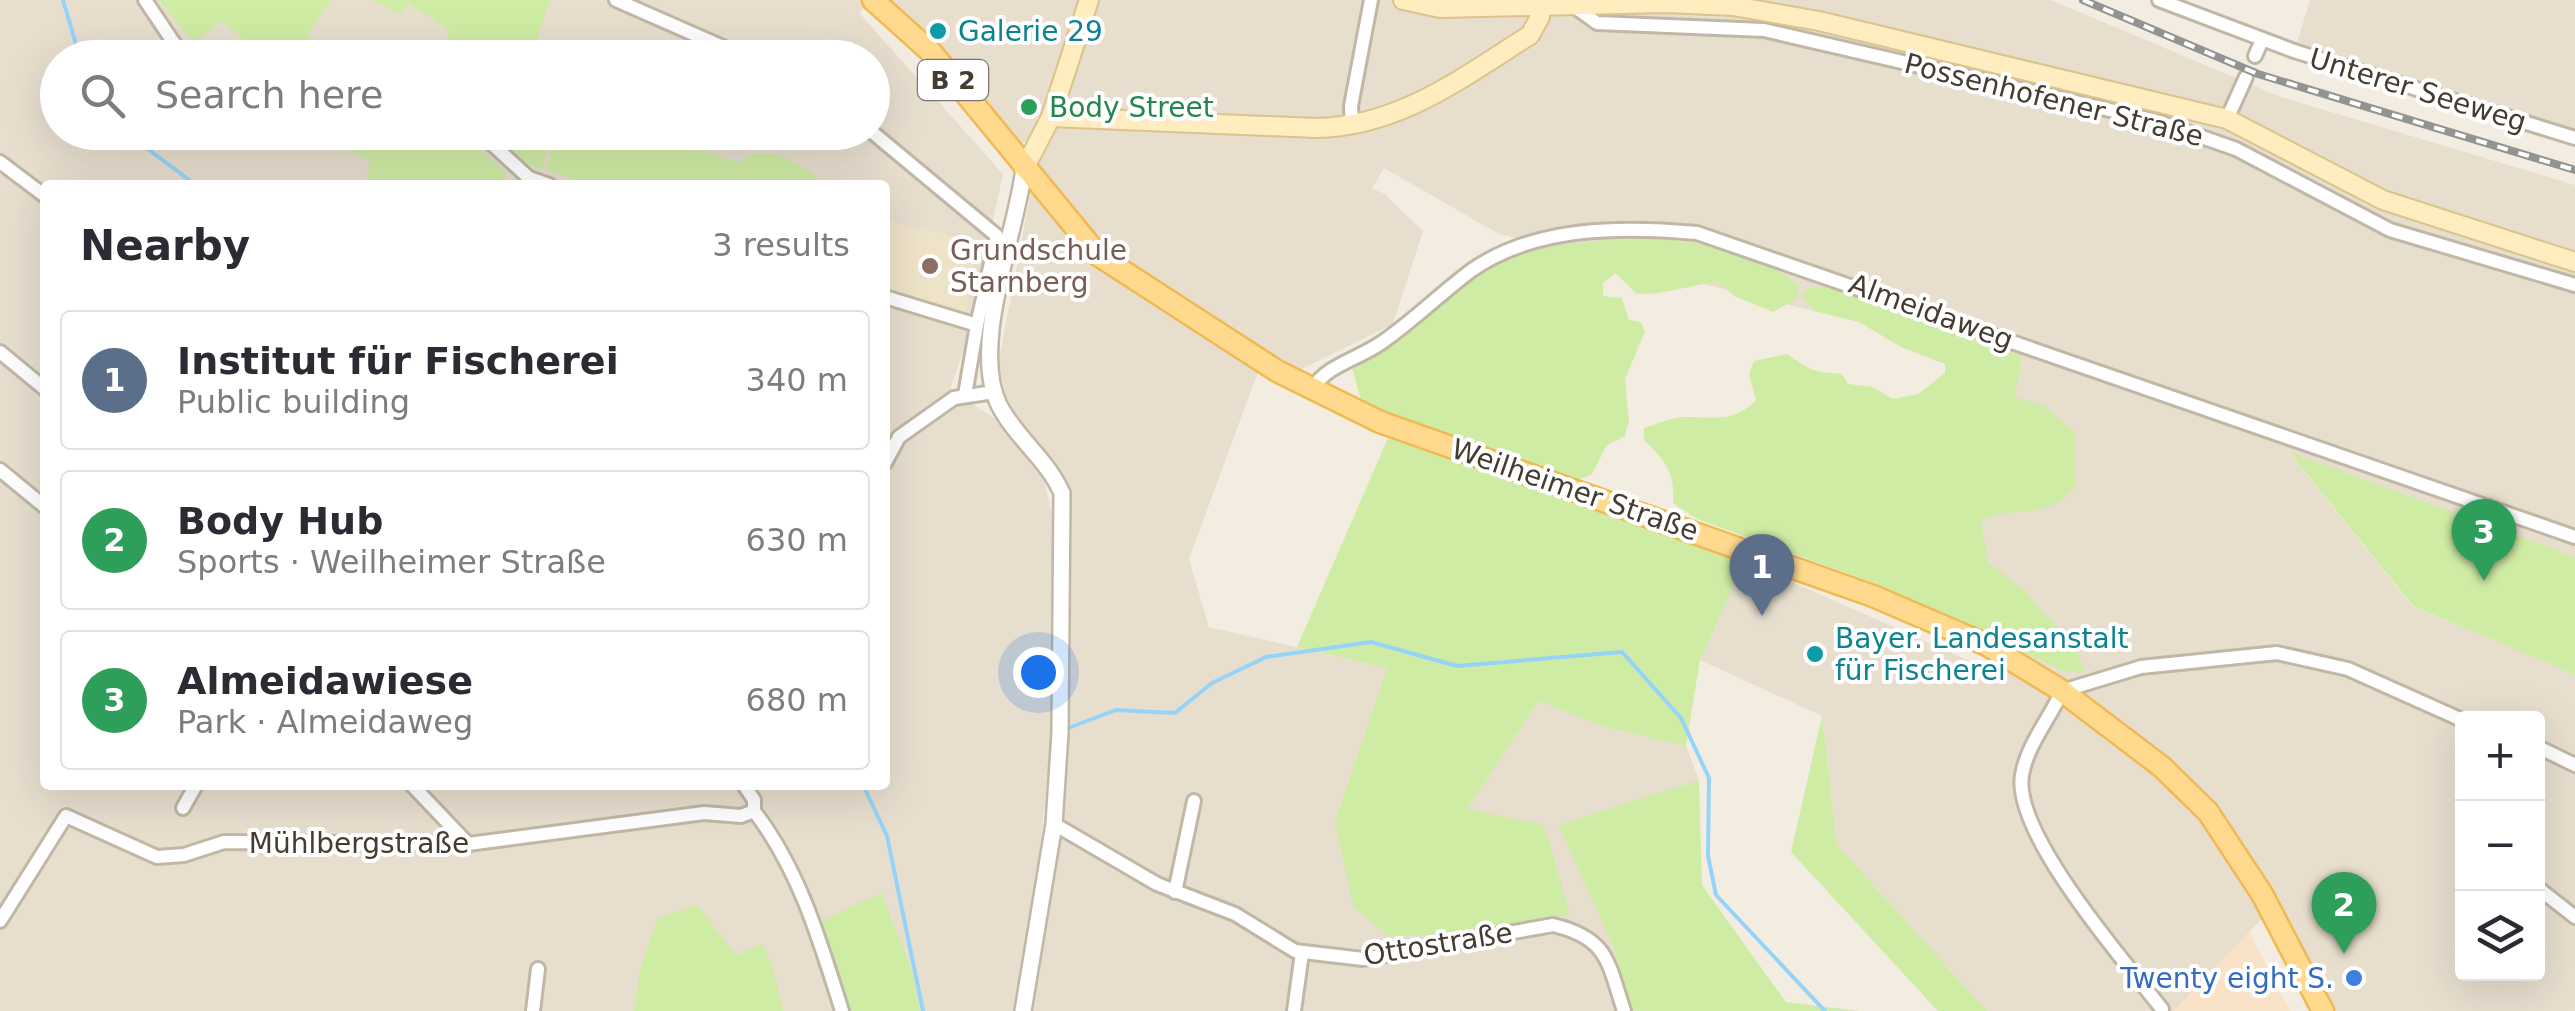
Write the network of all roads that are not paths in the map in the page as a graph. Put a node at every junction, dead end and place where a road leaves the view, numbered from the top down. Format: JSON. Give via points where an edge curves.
{"nodes":[{"id":1,"x":145,"y":0,"type":"edge"},
{"id":2,"x":616,"y":0,"type":"edge"},
{"id":3,"x":874,"y":0,"type":"edge"},
{"id":4,"x":1089,"y":0,"type":"edge"},
{"id":5,"x":1372,"y":0,"type":"edge"},
{"id":6,"x":1403,"y":0,"type":"edge"},
{"id":7,"x":2159,"y":0,"type":"edge"},
{"id":8,"x":1572,"y":5,"type":"junction"},
{"id":9,"x":1540,"y":6,"type":"junction"},
{"id":10,"x":172,"y":40,"type":"edge"},
{"id":11,"x":707,"y":40,"type":"edge"},
{"id":12,"x":2262,"y":40,"type":"junction"},
{"id":13,"x":2255,"y":56,"type":"dead end"},
{"id":14,"x":2246,"y":77,"type":"dead end"},
{"id":15,"x":1051,"y":117,"type":"junction"},
{"id":16,"x":2227,"y":120,"type":"junction"},
{"id":17,"x":1352,"y":125,"type":"junction"},
{"id":18,"x":2575,"y":138,"type":"edge"},
{"id":19,"x":890,"y":147,"type":"edge"},
{"id":20,"x":498,"y":150,"type":"edge"},
{"id":21,"x":0,"y":162,"type":"edge"},
{"id":22,"x":1024,"y":168,"type":"junction"},
{"id":23,"x":535,"y":180,"type":"edge"},
{"id":24,"x":40,"y":192,"type":"edge"},
{"id":25,"x":2575,"y":262,"type":"edge"},
{"id":26,"x":2575,"y":285,"type":"edge"},
{"id":27,"x":890,"y":298,"type":"edge"},
{"id":28,"x":976,"y":325,"type":"junction"},
{"id":29,"x":0,"y":352,"type":"edge"},
{"id":30,"x":40,"y":385,"type":"edge"},
{"id":31,"x":1312,"y":389,"type":"junction"},
{"id":32,"x":994,"y":392,"type":"junction"},
{"id":33,"x":964,"y":395,"type":"junction"},
{"id":34,"x":890,"y":454,"type":"edge"},
{"id":35,"x":0,"y":470,"type":"edge"},
{"id":36,"x":40,"y":503,"type":"edge"},
{"id":37,"x":2575,"y":537,"type":"edge"},
{"id":38,"x":2062,"y":691,"type":"junction"},
{"id":39,"x":2455,"y":717,"type":"edge"},
{"id":40,"x":2545,"y":750,"type":"edge"},
{"id":41,"x":2575,"y":765,"type":"edge"},
{"id":42,"x":193,"y":790,"type":"edge"},
{"id":43,"x":417,"y":790,"type":"edge"},
{"id":44,"x":747,"y":790,"type":"edge"},
{"id":45,"x":1194,"y":801,"type":"dead end"},
{"id":46,"x":184,"y":808,"type":"dead end"},
{"id":47,"x":754,"y":811,"type":"junction"},
{"id":48,"x":1054,"y":824,"type":"junction"},
{"id":49,"x":468,"y":844,"type":"junction"},
{"id":50,"x":2542,"y":891,"type":"edge"},
{"id":51,"x":1175,"y":892,"type":"junction"},
{"id":52,"x":2575,"y":917,"type":"edge"},
{"id":53,"x":0,"y":921,"type":"edge"},
{"id":54,"x":1302,"y":952,"type":"junction"},
{"id":55,"x":538,"y":969,"type":"dead end"},
{"id":56,"x":2162,"y":1010,"type":"edge"},
{"id":57,"x":534,"y":1011,"type":"edge"},
{"id":58,"x":842,"y":1011,"type":"edge"},
{"id":59,"x":1023,"y":1011,"type":"edge"},
{"id":60,"x":1294,"y":1011,"type":"edge"},
{"id":61,"x":1624,"y":1011,"type":"edge"},
{"id":62,"x":2322,"y":1011,"type":"edge"}],
"edges":[{"from":1,"to":10,"type":"street"},
{"from":2,"to":11,"type":"street"},
{"from":3,"to":22,"type":"main road","number":"B 2","via":[[932,53]]},
{"from":4,"to":15,"type":"main road"},
{"from":5,"to":17,"type":"street"},
{"from":6,"to":9,"type":"main road","name":"Possenhofener Straße","via":[[1440,8]]},
{"from":7,"to":12,"type":"street","name":"Unterer Seeweg"},
{"from":8,"to":9,"type":"main road","name":"Possenhofener Straße"},
{"from":8,"to":16,"type":"main road","name":"Possenhofener Straße","via":[[1733,6],[1819,21]]},
{"from":8,"to":26,"type":"street","name":"Possenhofener Straße","via":[[1598,24],[1778,33],[2152,120],[2236,149],[2390,230]]},
{"from":9,"to":17,"type":"main road","via":[[1530,34],[1418,105]]},
{"from":12,"to":13,"type":"street"},
{"from":12,"to":18,"type":"street","name":"Unterer Seeweg"},
{"from":14,"to":16,"type":"street"},
{"from":15,"to":17,"type":"main road"},
{"from":15,"to":22,"type":"main road"},
{"from":16,"to":25,"type":"main road","name":"Possenhofener Straße","via":[[2383,200]]},
{"from":19,"to":28,"type":"street","via":[[997,236]]},
{"from":20,"to":23,"type":"street"},
{"from":21,"to":24,"type":"street"},
{"from":22,"to":31,"type":"main road","name":"Weilheimer Straße","number":"B 2","via":[[1098,255]]},
{"from":22,"to":32,"type":"street","via":[[992,331]]},
{"from":27,"to":28,"type":"street"},
{"from":28,"to":33,"type":"street"},
{"from":29,"to":30,"type":"street"},
{"from":31,"to":37,"type":"street","name":"Almeidaweg","via":[[1322,374],[1379,344],[1510,249],[1617,229],[1697,233]]},
{"from":31,"to":38,"type":"main road","name":"Weilheimer Straße","number":"B 2","via":[[1497,466],[1873,596],[1987,645]]},
{"from":32,"to":33,"type":"street"},
{"from":32,"to":48,"type":"street","via":[[1062,493]]},
{"from":33,"to":34,"type":"street","via":[[900,437]]},
{"from":35,"to":36,"type":"street"},
{"from":38,"to":39,"type":"street","via":[[2141,667],[2276,653],[2348,669]]},
{"from":38,"to":56,"type":"street","via":[[2022,773],[2026,814],[2074,894]]},
{"from":38,"to":62,"type":"main road","name":"Weilheimer Straße","number":"B 2","via":[[2162,766],[2208,812],[2262,894]]},
{"from":40,"to":41,"type":"street"},
{"from":42,"to":46,"type":"street"},
{"from":43,"to":49,"type":"street"},
{"from":44,"to":47,"type":"street"},
{"from":45,"to":51,"type":"street"},
{"from":47,"to":49,"type":"street","name":"Mühlbergstraße"},
{"from":47,"to":58,"type":"street","via":[[800,890]]},
{"from":48,"to":51,"type":"street","name":"Ottostraße"},
{"from":48,"to":59,"type":"street"},
{"from":49,"to":53,"type":"street","name":"Mühlbergstraße","via":[[224,842],[158,857],[66,816]]},
{"from":50,"to":52,"type":"street"},
{"from":51,"to":54,"type":"street","name":"Ottostraße","via":[[1235,914]]},
{"from":54,"to":60,"type":"street"},
{"from":54,"to":61,"type":"street","name":"Ottostraße","via":[[1363,960],[1554,925],[1593,938]]},
{"from":55,"to":57,"type":"street"}]}
